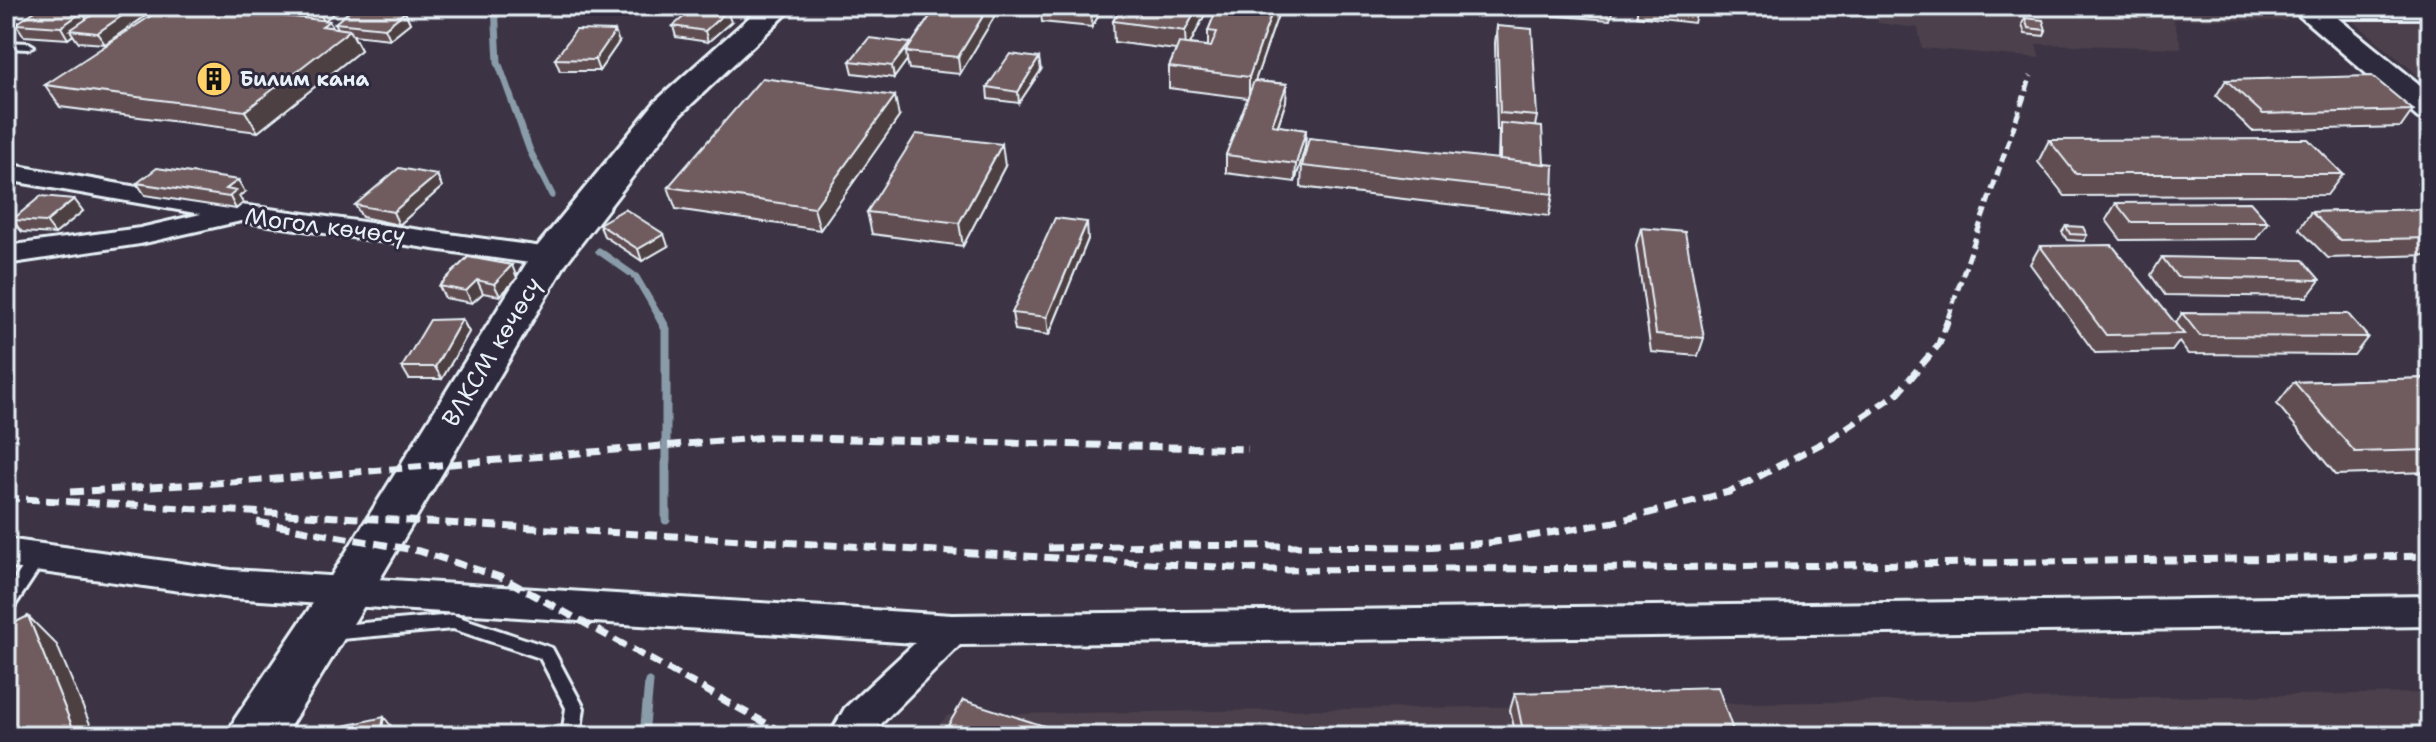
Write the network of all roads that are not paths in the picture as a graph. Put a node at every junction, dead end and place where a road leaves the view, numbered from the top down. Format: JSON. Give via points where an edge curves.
{"nodes":[{"id":1,"x":780,"y":6,"type":"edge"},
{"id":2,"x":2307,"y":8,"type":"edge"},
{"id":3,"x":2430,"y":11,"type":"edge"},
{"id":4,"x":6,"y":45,"type":"edge"},
{"id":5,"x":29,"y":46,"type":"dead end"},
{"id":6,"x":2430,"y":111,"type":"edge"},
{"id":7,"x":6,"y":172,"type":"edge"},
{"id":8,"x":241,"y":213,"type":"junction"},
{"id":9,"x":6,"y":255,"type":"edge"},
{"id":10,"x":550,"y":257,"type":"junction"},
{"id":11,"x":23,"y":554,"type":"edge"},
{"id":12,"x":347,"y":592,"type":"junction"},
{"id":13,"x":6,"y":605,"type":"edge"},
{"id":14,"x":2430,"y":611,"type":"edge"},
{"id":15,"x":952,"y":630,"type":"junction"},
{"id":16,"x":320,"y":633,"type":"junction"},
{"id":17,"x":254,"y":736,"type":"edge"},
{"id":18,"x":571,"y":736,"type":"edge"},
{"id":19,"x":848,"y":736,"type":"edge"}],
"edges":[{"from":1,"to":10,"type":"street","name":"ВЛКСМ көчөсү","via":[[668,108]]},
{"from":2,"to":3,"type":"street"},
{"from":2,"to":6,"type":"main road"},
{"from":4,"to":5,"type":"lane"},
{"from":7,"to":8,"type":"street"},
{"from":8,"to":9,"type":"street","name":"Могол көчөсү","via":[[140,236]]},
{"from":8,"to":10,"type":"street","name":"Могол көчөсү"},
{"from":10,"to":12,"type":"street","name":"ВЛКСМ көчөсү"},
{"from":11,"to":12,"type":"street","via":[[231,584]]},
{"from":11,"to":13,"type":"lane"},
{"from":12,"to":15,"type":"street"},
{"from":12,"to":16,"type":"street","name":"ВЛКСМ көчөсү"},
{"from":14,"to":15,"type":"street"},
{"from":15,"to":19,"type":"street","via":[[858,720]]},
{"from":16,"to":17,"type":"street","name":"ВЛКСМ көчөсү"},
{"from":16,"to":18,"type":"lane","via":[[453,622],[546,653],[575,708]]}]}
